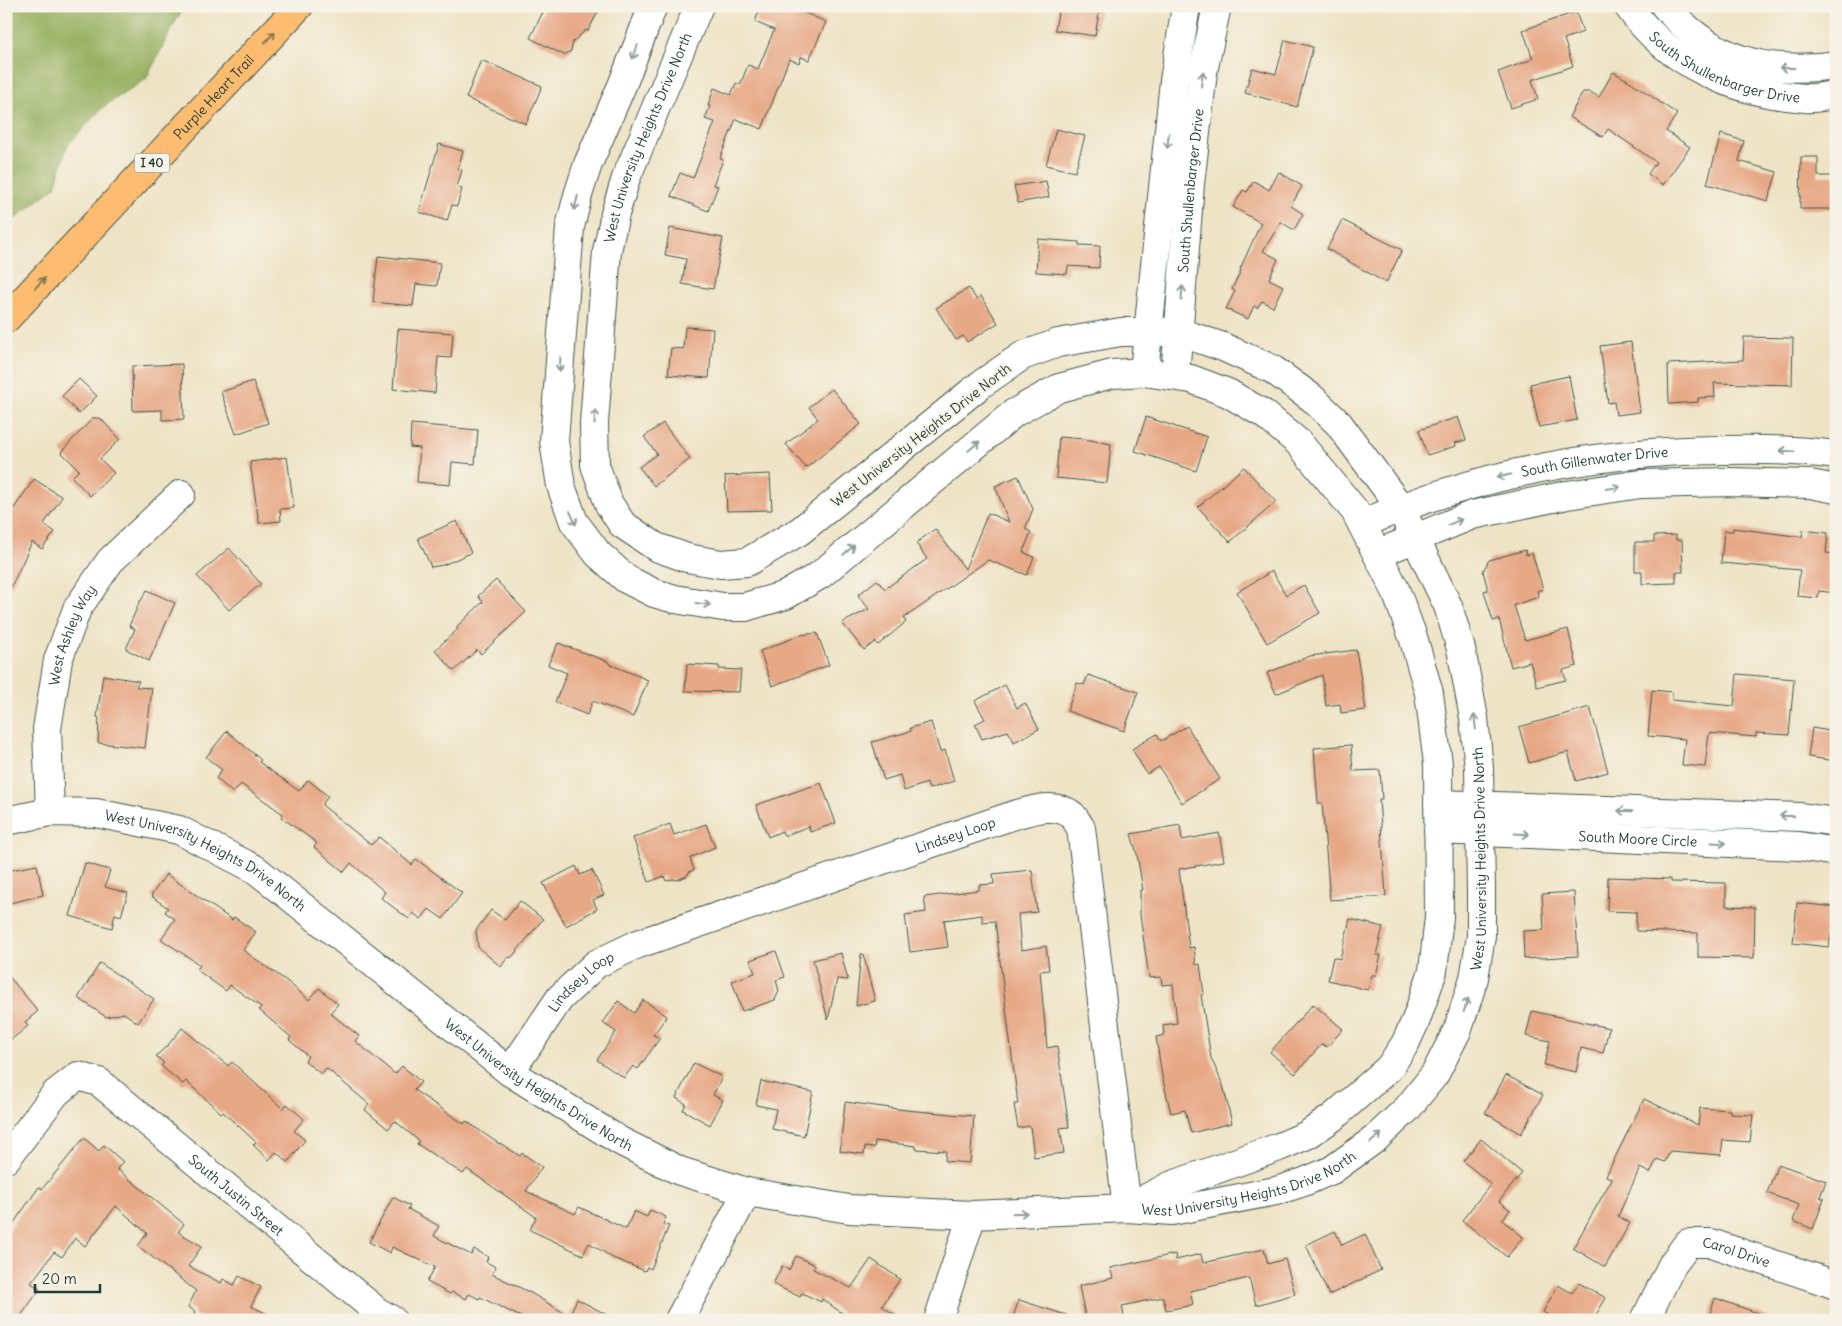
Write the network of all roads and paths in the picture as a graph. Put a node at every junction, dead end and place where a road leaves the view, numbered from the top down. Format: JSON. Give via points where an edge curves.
{"nodes":[{"id":1,"x":298,"y":6,"type":"edge"},
{"id":2,"x":652,"y":6,"type":"edge"},
{"id":3,"x":699,"y":6,"type":"edge"},
{"id":4,"x":1186,"y":6,"type":"edge"},
{"id":5,"x":1217,"y":6,"type":"edge"},
{"id":6,"x":1628,"y":6,"type":"edge"},
{"id":7,"x":1665,"y":6,"type":"edge"},
{"id":8,"x":1836,"y":65,"type":"edge"},
{"id":9,"x":1836,"y":95,"type":"edge"},
{"id":10,"x":6,"y":319,"type":"edge"},
{"id":11,"x":1148,"y":332,"type":"junction"},
{"id":12,"x":1179,"y":332,"type":"junction"},
{"id":13,"x":1144,"y":372,"type":"junction"},
{"id":14,"x":1175,"y":376,"type":"junction"},
{"id":15,"x":1836,"y":455,"type":"edge"},
{"id":16,"x":595,"y":465,"type":"junction"},
{"id":17,"x":559,"y":472,"type":"junction"},
{"id":18,"x":1836,"y":489,"type":"edge"},
{"id":19,"x":181,"y":494,"type":"dead end"},
{"id":20,"x":1400,"y":507,"type":"junction"},
{"id":21,"x":1362,"y":524,"type":"junction"},
{"id":22,"x":1416,"y":538,"type":"junction"},
{"id":23,"x":1378,"y":554,"type":"junction"},
{"id":24,"x":1438,"y":804,"type":"junction"},
{"id":25,"x":50,"y":812,"type":"junction"},
{"id":26,"x":1479,"y":818,"type":"junction"},
{"id":27,"x":6,"y":821,"type":"edge"},
{"id":28,"x":1836,"y":822,"type":"edge"},
{"id":29,"x":1438,"y":830,"type":"junction"},
{"id":30,"x":1836,"y":852,"type":"edge"},
{"id":31,"x":510,"y":1072,"type":"junction"},
{"id":32,"x":6,"y":1159,"type":"edge"},
{"id":33,"x":747,"y":1192,"type":"junction"},
{"id":34,"x":1126,"y":1208,"type":"junction"},
{"id":35,"x":972,"y":1215,"type":"junction"},
{"id":36,"x":1836,"y":1285,"type":"edge"},
{"id":37,"x":392,"y":1320,"type":"edge"},
{"id":38,"x":679,"y":1320,"type":"edge"},
{"id":39,"x":938,"y":1320,"type":"edge"},
{"id":40,"x":1645,"y":1320,"type":"edge"}],
"edges":[{"from":10,"to":1,"type":"highway","name":"Purple Heart Trail","number":"I 40","one_way":true},
{"from":2,"to":17,"type":"street","name":"West University Heights Drive North","one_way":true,"via":[[588,164],[570,227],[554,441]]},
{"from":16,"to":3,"type":"street","name":"West University Heights Drive North","one_way":true,"via":[[594,423],[606,251],[626,178]]},
{"from":4,"to":11,"type":"street","name":"South Shullenbarger Drive","one_way":true,"via":[[1174,81]]},
{"from":12,"to":5,"type":"street","name":"South Shullenbarger Drive","one_way":true,"via":[[1190,184],[1203,72]]},
{"from":6,"to":9,"type":"street","name":"South Shullenbarger Drive","via":[[1642,27],[1673,52],[1694,67],[1729,84],[1807,98]]},
{"from":8,"to":7,"type":"street","name":"South Shullenbarger Drive","one_way":true,"via":[[1775,68],[1743,61],[1711,46],[1677,20]]},
{"from":11,"to":12,"type":"street","name":"West University Heights Drive North"},
{"from":11,"to":13,"type":"street","name":"South Shullenbarger Drive"},
{"from":11,"to":16,"type":"street","name":"West University Heights Drive North","via":[[1121,332],[1058,343],[1022,356],[800,531],[747,562],[721,564],[687,558],[656,547],[622,524],[609,504]]},
{"from":12,"to":14,"type":"street","name":"South Shullenbarger Drive"},
{"from":12,"to":20,"type":"street","name":"West University Heights Drive North","via":[[1272,369],[1312,398],[1339,424]]},
{"from":13,"to":14,"type":"street","name":"West University Heights Drive North"},
{"from":17,"to":13,"type":"street","name":"West University Heights Drive North","one_way":true,"via":[[574,522],[598,554],[626,578],[654,593],[675,599],[745,607],[786,594],[820,575],[1014,413],[1059,388],[1112,374]]},
{"from":14,"to":21,"type":"street","name":"West University Heights Drive North","via":[[1228,393],[1264,414],[1299,443]]},
{"from":15,"to":20,"type":"street","name":"South Gillenwater Drive","one_way":true,"via":[[1676,450],[1611,456],[1505,475]]},
{"from":16,"to":17,"type":"street"},
{"from":22,"to":18,"type":"street","name":"South Gillenwater Drive","one_way":true,"via":[[1472,515],[1567,494],[1641,484],[1732,482],[1810,484]]},
{"from":19,"to":25,"type":"street","name":"West Ashley Way","via":[[110,561],[77,609],[58,660],[47,729]]},
{"from":20,"to":21,"type":"street","name":"South Gillenwater Drive"},
{"from":20,"to":22,"type":"street","name":"West University Heights Drive North"},
{"from":21,"to":23,"type":"street","name":"West University Heights Drive North"},
{"from":22,"to":23,"type":"street","name":"South Gillenwater Drive"},
{"from":26,"to":22,"type":"street","name":"West University Heights Drive North","one_way":true,"via":[[1474,718],[1461,649],[1448,606]]},
{"from":23,"to":24,"type":"street","name":"West University Heights Drive North","via":[[1395,588],[1429,693],[1438,764]]},
{"from":24,"to":26,"type":"street","name":"South Moore Circle"},
{"from":24,"to":29,"type":"street","name":"West University Heights Drive North"},
{"from":25,"to":27,"type":"street","name":"West University Heights Drive North"},
{"from":25,"to":31,"type":"street","name":"West University Heights Drive North","via":[[96,814],[179,830],[255,869]]},
{"from":28,"to":26,"type":"street","name":"South Moore Circle","one_way":true,"via":[[1801,817]]},
{"from":26,"to":29,"type":"street","name":"South Moore Circle"},
{"from":26,"to":30,"type":"street","name":"South Moore Circle","one_way":true},
{"from":34,"to":26,"type":"street","name":"West University Heights Drive North","one_way":true,"via":[[1172,1211],[1276,1191],[1304,1182],[1332,1170],[1375,1140],[1407,1109],[1435,1074],[1458,1029],[1474,978],[1481,936]]},
{"from":29,"to":34,"type":"street","name":"West University Heights Drive North","via":[[1439,917],[1433,971],[1416,1020],[1389,1068],[1332,1118],[1307,1134],[1170,1186]]},
{"from":31,"to":33,"type":"street","name":"West University Heights Drive North","via":[[620,1142],[680,1171]]},
{"from":31,"to":34,"type":"street","name":"Lindsey Loop","via":[[560,998],[596,964],[638,944],[1014,815],[1038,809],[1060,809],[1073,816],[1081,828]]},
{"from":32,"to":37,"type":"street","name":"South Justin Street","via":[[56,1093],[78,1076],[99,1082],[378,1312]]},
{"from":33,"to":35,"type":"street","name":"West University Heights Drive North","via":[[849,1210]]},
{"from":33,"to":38,"type":"street"},
{"from":35,"to":34,"type":"street","name":"West University Heights Drive North","one_way":true},
{"from":35,"to":39,"type":"street"},
{"from":36,"to":40,"type":"street","name":"Carol Drive","via":[[1711,1243],[1688,1244],[1673,1263]]}]}
